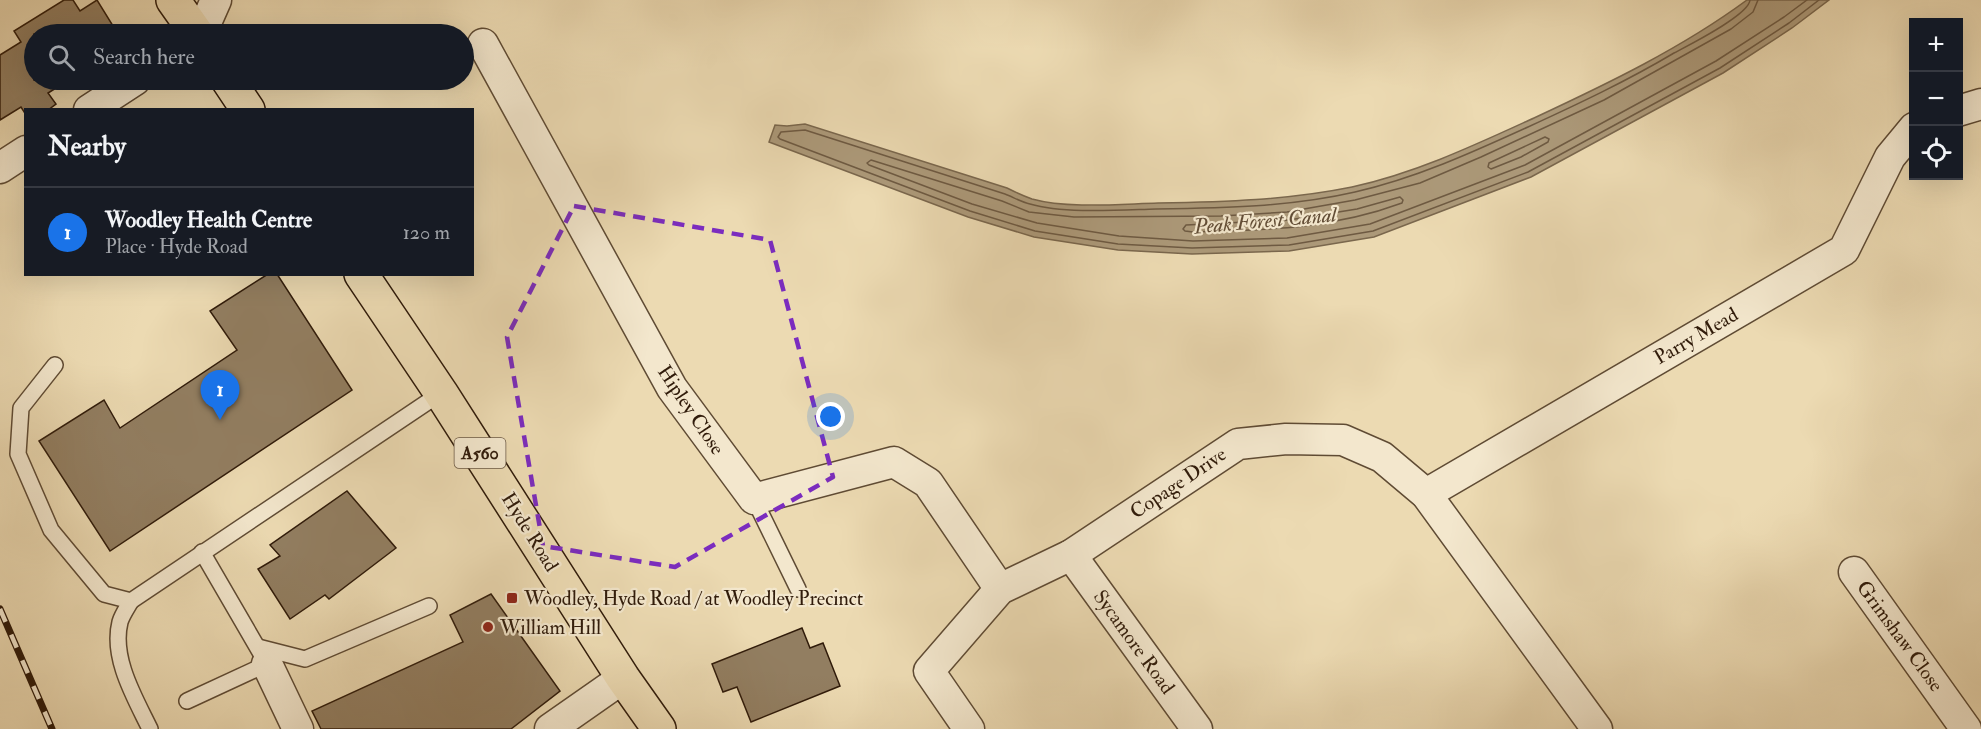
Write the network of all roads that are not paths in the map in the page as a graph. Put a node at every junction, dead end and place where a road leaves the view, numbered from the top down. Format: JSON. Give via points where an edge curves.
{"nodes":[{"id":1,"x":173,"y":0,"type":"edge"},
{"id":2,"x":216,"y":0,"type":"edge"},
{"id":3,"x":191,"y":24,"type":"edge"},
{"id":4,"x":204,"y":24,"type":"edge"},
{"id":5,"x":483,"y":44,"type":"dead end"},
{"id":6,"x":120,"y":90,"type":"edge"},
{"id":7,"x":235,"y":90,"type":"edge"},
{"id":8,"x":1981,"y":104,"type":"edge"},
{"id":9,"x":92,"y":108,"type":"edge"},
{"id":10,"x":247,"y":108,"type":"edge"},
{"id":11,"x":1963,"y":110,"type":"edge"},
{"id":12,"x":1909,"y":134,"type":"edge"},
{"id":13,"x":24,"y":152,"type":"edge"},
{"id":14,"x":0,"y":168,"type":"edge"},
{"id":15,"x":362,"y":276,"type":"edge"},
{"id":16,"x":55,"y":365,"type":"dead end"},
{"id":17,"x":441,"y":393,"type":"junction"},
{"id":18,"x":1426,"y":494,"type":"junction"},
{"id":19,"x":754,"y":499,"type":"junction"},
{"id":20,"x":202,"y":552,"type":"junction"},
{"id":21,"x":1071,"y":555,"type":"junction"},
{"id":22,"x":1854,"y":572,"type":"dead end"},
{"id":23,"x":798,"y":589,"type":"dead end"},
{"id":24,"x":1000,"y":589,"type":"junction"},
{"id":25,"x":131,"y":601,"type":"junction"},
{"id":26,"x":429,"y":606,"type":"dead end"},
{"id":27,"x":263,"y":655,"type":"junction"},
{"id":28,"x":623,"y":678,"type":"junction"},
{"id":29,"x":187,"y":701,"type":"dead end"},
{"id":30,"x":150,"y":729,"type":"edge"},
{"id":31,"x":298,"y":729,"type":"edge"},
{"id":32,"x":550,"y":729,"type":"edge"},
{"id":33,"x":659,"y":729,"type":"edge"},
{"id":34,"x":969,"y":729,"type":"edge"},
{"id":35,"x":1197,"y":729,"type":"edge"},
{"id":36,"x":1597,"y":729,"type":"edge"},
{"id":37,"x":1966,"y":729,"type":"edge"}],
"edges":[{"from":1,"to":3,"type":"main road"},
{"from":2,"to":4,"type":"street"},
{"from":5,"to":19,"type":"street","name":"Hipley Close","via":[[672,388]]},
{"from":6,"to":9,"type":"street"},
{"from":7,"to":10,"type":"main road"},
{"from":8,"to":11,"type":"street"},
{"from":12,"to":18,"type":"street","name":"Parry Mead","via":[[1890,157],[1844,250]]},
{"from":13,"to":14,"type":"street"},
{"from":15,"to":17,"type":"main road","name":"Hyde Road","number":"A560"},
{"from":16,"to":25,"type":"lane","via":[[21,408],[18,454],[51,530],[104,594]]},
{"from":17,"to":20,"type":"lane"},
{"from":17,"to":28,"type":"main road","name":"Hyde Road","number":"A560"},
{"from":18,"to":21,"type":"street","name":"Copage Drive","via":[[1382,457],[1343,440],[1286,439],[1238,444]]},
{"from":18,"to":36,"type":"street","name":"Copage Drive"},
{"from":19,"to":23,"type":"lane"},
{"from":19,"to":24,"type":"street","via":[[894,462],[928,483]]},
{"from":20,"to":25,"type":"lane"},
{"from":20,"to":27,"type":"lane"},
{"from":21,"to":24,"type":"street","name":"Copage Drive"},
{"from":21,"to":35,"type":"street","name":"Sycamore Road"},
{"from":22,"to":37,"type":"street","name":"Grimshaw Close"},
{"from":24,"to":34,"type":"street","name":"Copage Drive","via":[[929,670]]},
{"from":25,"to":30,"type":"lane","via":[[120,622],[119,647],[126,675]]},
{"from":26,"to":27,"type":"lane","via":[[305,659]]},
{"from":27,"to":29,"type":"lane"},
{"from":27,"to":31,"type":"street"},
{"from":28,"to":32,"type":"street"},
{"from":28,"to":33,"type":"main road","name":"Hyde Road","number":"A560"}]}
